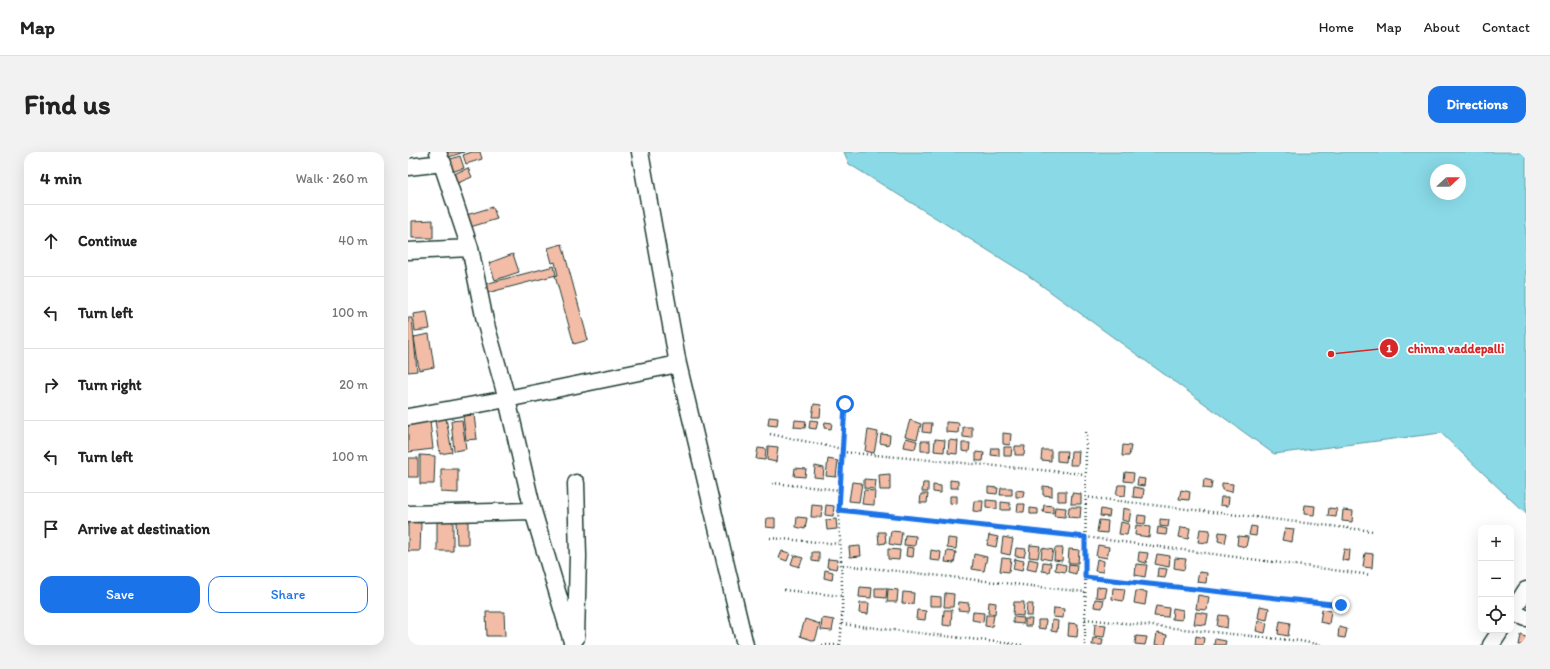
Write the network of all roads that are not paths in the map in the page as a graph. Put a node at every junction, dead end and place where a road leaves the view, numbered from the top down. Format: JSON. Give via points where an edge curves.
{"nodes":[{"id":1,"x":640,"y":152,"type":"edge"},
{"id":2,"x":440,"y":157,"type":"edge"},
{"id":3,"x":408,"y":167,"type":"edge"},
{"id":4,"x":470,"y":248,"type":"junction"},
{"id":5,"x":408,"y":251,"type":"edge"},
{"id":6,"x":678,"y":364,"type":"junction"},
{"id":7,"x":507,"y":399,"type":"junction"},
{"id":8,"x":408,"y":417,"type":"edge"},
{"id":9,"x":576,"y":483,"type":"dead end"},
{"id":10,"x":534,"y":511,"type":"junction"},
{"id":11,"x":408,"y":514,"type":"edge"},
{"id":12,"x":1526,"y":590,"type":"edge"},
{"id":13,"x":1516,"y":615,"type":"edge"},
{"id":14,"x":1499,"y":633,"type":"edge"},
{"id":15,"x":575,"y":645,"type":"edge"},
{"id":16,"x":746,"y":645,"type":"edge"},
{"id":17,"x":1491,"y":645,"type":"edge"}],
"edges":[{"from":1,"to":6,"type":"street"},
{"from":2,"to":3,"type":"street"},
{"from":2,"to":4,"type":"street"},
{"from":4,"to":5,"type":"street"},
{"from":4,"to":7,"type":"street","via":[[485,321]]},
{"from":6,"to":7,"type":"street"},
{"from":6,"to":16,"type":"street"},
{"from":7,"to":8,"type":"street"},
{"from":7,"to":10,"type":"street"},
{"from":9,"to":15,"type":"street","via":[[578,556]]},
{"from":10,"to":11,"type":"street"},
{"from":10,"to":15,"type":"street"},
{"from":12,"to":13,"type":"street"},
{"from":14,"to":17,"type":"street"}]}
